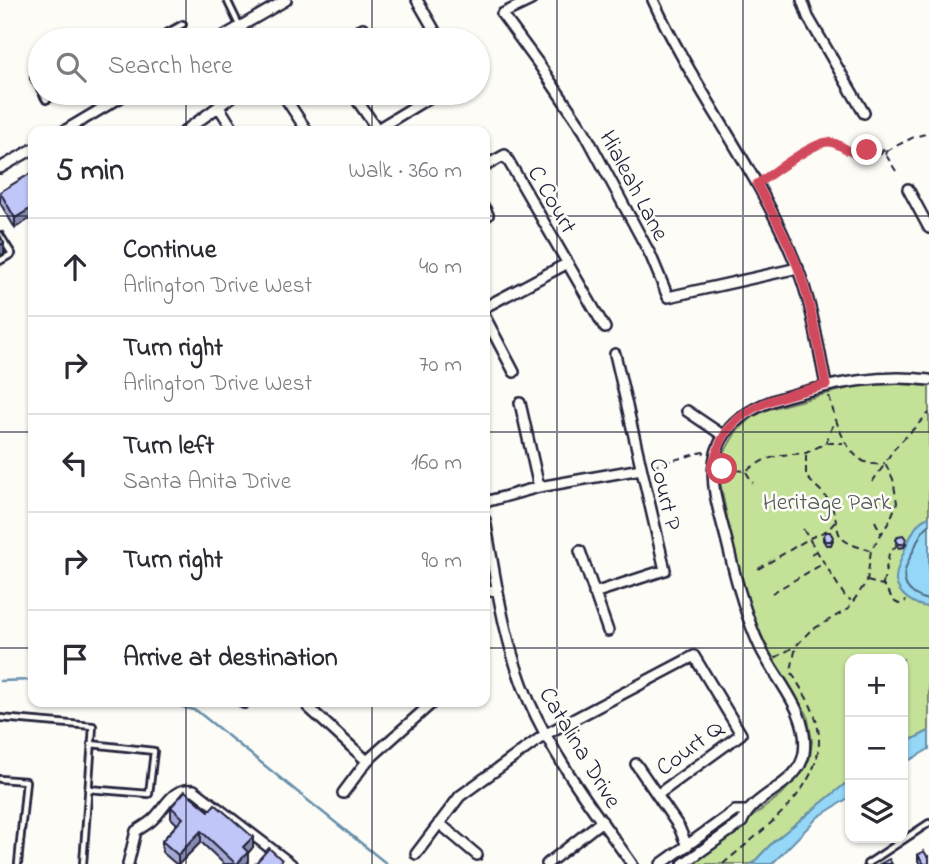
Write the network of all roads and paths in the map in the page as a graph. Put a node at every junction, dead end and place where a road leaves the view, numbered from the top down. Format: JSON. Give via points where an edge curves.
{"nodes":[{"id":1,"x":228,"y":0,"type":"edge"},
{"id":2,"x":286,"y":0,"type":"edge"},
{"id":3,"x":417,"y":0,"type":"edge"},
{"id":4,"x":531,"y":0,"type":"edge"},
{"id":5,"x":653,"y":0,"type":"edge"},
{"id":6,"x":802,"y":0,"type":"edge"},
{"id":7,"x":183,"y":24,"type":"dead end"},
{"id":8,"x":240,"y":27,"type":"joint"},
{"id":9,"x":176,"y":28,"type":"edge"},
{"id":10,"x":433,"y":28,"type":"edge"},
{"id":11,"x":106,"y":105,"type":"edge"},
{"id":12,"x":222,"y":105,"type":"edge"},
{"id":13,"x":290,"y":105,"type":"edge"},
{"id":14,"x":360,"y":105,"type":"edge"},
{"id":15,"x":417,"y":105,"type":"edge"},
{"id":16,"x":219,"y":107,"type":"junction"},
{"id":17,"x":864,"y":113,"type":"dead end"},
{"id":18,"x":72,"y":126,"type":"edge"},
{"id":19,"x":192,"y":126,"type":"edge"},
{"id":20,"x":231,"y":126,"type":"edge"},
{"id":21,"x":304,"y":126,"type":"edge"},
{"id":22,"x":373,"y":126,"type":"edge"},
{"id":23,"x":383,"y":126,"type":"edge"},
{"id":24,"x":929,"y":133,"type":"edge"},
{"id":25,"x":864,"y":136,"type":"dead end"},
{"id":26,"x":867,"y":150,"type":"junction"},
{"id":27,"x":886,"y":151,"type":"junction"},
{"id":28,"x":28,"y":152,"type":"edge"},
{"id":29,"x":881,"y":153,"type":"junction"},
{"id":30,"x":886,"y":155,"type":"junction"},
{"id":31,"x":490,"y":163,"type":"edge"},
{"id":32,"x":0,"y":168,"type":"edge"},
{"id":33,"x":896,"y":171,"type":"dead end"},
{"id":34,"x":757,"y":184,"type":"junction"},
{"id":35,"x":908,"y":189,"type":"dead end"},
{"id":36,"x":929,"y":228,"type":"edge"},
{"id":37,"x":0,"y":235,"type":"edge"},
{"id":38,"x":0,"y":261,"type":"edge"},
{"id":39,"x":568,"y":263,"type":"junction"},
{"id":40,"x":798,"y":268,"type":"junction"},
{"id":41,"x":490,"y":304,"type":"edge"},
{"id":42,"x":490,"y":326,"type":"edge"},
{"id":43,"x":605,"y":328,"type":"dead end"},
{"id":44,"x":615,"y":354,"type":"dead end"},
{"id":45,"x":514,"y":372,"type":"dead end"},
{"id":46,"x":929,"y":380,"type":"edge"},
{"id":47,"x":826,"y":385,"type":"junction"},
{"id":48,"x":520,"y":403,"type":"dead end"},
{"id":49,"x":687,"y":411,"type":"dead end"},
{"id":50,"x":929,"y":413,"type":"edge"},
{"id":51,"x":835,"y":419,"type":"junction"},
{"id":52,"x":724,"y":436,"type":"junction"},
{"id":53,"x":826,"y":443,"type":"junction"},
{"id":54,"x":845,"y":443,"type":"junction"},
{"id":55,"x":806,"y":453,"type":"junction"},
{"id":56,"x":713,"y":462,"type":"junction"},
{"id":57,"x":885,"y":463,"type":"junction"},
{"id":58,"x":640,"y":469,"type":"junction"},
{"id":59,"x":745,"y":471,"type":"junction"},
{"id":60,"x":872,"y":482,"type":"dead end"},
{"id":61,"x":753,"y":483,"type":"dead end"},
{"id":62,"x":539,"y":487,"type":"junction"},
{"id":63,"x":490,"y":501,"type":"edge"},
{"id":64,"x":875,"y":521,"type":"dead end"},
{"id":65,"x":836,"y":522,"type":"junction"},
{"id":66,"x":803,"y":529,"type":"dead end"},
{"id":67,"x":828,"y":530,"type":"junction"},
{"id":68,"x":837,"y":533,"type":"junction"},
{"id":69,"x":881,"y":534,"type":"junction"},
{"id":70,"x":810,"y":538,"type":"junction"},
{"id":71,"x":896,"y":546,"type":"edge"},
{"id":72,"x":490,"y":547,"type":"edge"},
{"id":73,"x":817,"y":550,"type":"junction"},
{"id":74,"x":871,"y":550,"type":"junction"},
{"id":75,"x":580,"y":551,"type":"dead end"},
{"id":76,"x":811,"y":554,"type":"dead end"},
{"id":77,"x":825,"y":563,"type":"junction"},
{"id":78,"x":758,"y":569,"type":"dead end"},
{"id":79,"x":867,"y":581,"type":"junction"},
{"id":80,"x":883,"y":585,"type":"junction"},
{"id":81,"x":498,"y":589,"type":"junction"},
{"id":82,"x":490,"y":591,"type":"edge"},
{"id":83,"x":594,"y":593,"type":"junction"},
{"id":84,"x":772,"y":593,"type":"dead end"},
{"id":85,"x":852,"y":601,"type":"junction"},
{"id":86,"x":906,"y":601,"type":"dead end"},
{"id":87,"x":608,"y":631,"type":"dead end"},
{"id":88,"x":796,"y":646,"type":"junction"},
{"id":89,"x":767,"y":662,"type":"junction"},
{"id":90,"x":308,"y":707,"type":"dead end"},
{"id":91,"x":427,"y":707,"type":"edge"},
{"id":92,"x":0,"y":718,"type":"edge"},
{"id":93,"x":546,"y":734,"type":"junction"},
{"id":94,"x":91,"y":744,"type":"junction"},
{"id":95,"x":367,"y":761,"type":"junction"},
{"id":96,"x":636,"y":764,"type":"dead end"},
{"id":97,"x":0,"y":779,"type":"edge"},
{"id":98,"x":88,"y":789,"type":"junction"},
{"id":99,"x":343,"y":793,"type":"dead end"},
{"id":100,"x":657,"y":795,"type":"junction"},
{"id":101,"x":746,"y":811,"type":"junction"},
{"id":102,"x":602,"y":821,"type":"junction"},
{"id":103,"x":439,"y":823,"type":"junction"},
{"id":104,"x":929,"y":823,"type":"edge"},
{"id":105,"x":687,"y":846,"type":"junction"},
{"id":106,"x":416,"y":853,"type":"dead end"},
{"id":107,"x":477,"y":855,"type":"dead end"},
{"id":108,"x":18,"y":864,"type":"edge"},
{"id":109,"x":83,"y":864,"type":"edge"},
{"id":110,"x":128,"y":864,"type":"edge"},
{"id":111,"x":292,"y":864,"type":"edge"},
{"id":112,"x":547,"y":864,"type":"edge"},
{"id":113,"x":632,"y":864,"type":"edge"},
{"id":114,"x":661,"y":864,"type":"edge"},
{"id":115,"x":683,"y":864,"type":"edge"},
{"id":116,"x":723,"y":864,"type":"edge"},
{"id":117,"x":867,"y":864,"type":"edge"}],
"edges":[{"from":1,"to":8,"type":"lane"},
{"from":2,"to":8,"type":"street"},
{"from":3,"to":10,"type":"street"},
{"from":4,"to":40,"type":"street","name":"Hialeah Lane","via":[[502,14],[584,131],[652,256],[668,297]]},
{"from":5,"to":34,"type":"street"},
{"from":6,"to":17,"type":"street"},
{"from":7,"to":9,"type":"lane"},
{"from":11,"to":18,"type":"street"},
{"from":12,"to":16,"type":"street"},
{"from":13,"to":21,"type":"street"},
{"from":14,"to":22,"type":"street"},
{"from":15,"to":23,"type":"street"},
{"from":16,"to":19,"type":"street"},
{"from":16,"to":20,"type":"street"},
{"from":24,"to":27,"type":"path"},
{"from":25,"to":26,"type":"path"},
{"from":26,"to":29,"type":"path"},
{"from":26,"to":34,"type":"path","via":[[856,155],[825,143]]},
{"from":27,"to":29,"type":"path"},
{"from":27,"to":30,"type":"path"},
{"from":28,"to":32,"type":"street"},
{"from":29,"to":30,"type":"path"},
{"from":30,"to":33,"type":"path"},
{"from":31,"to":39,"type":"street","name":"C Court","via":[[505,155]]},
{"from":34,"to":40,"type":"street"},
{"from":35,"to":36,"type":"street"},
{"from":37,"to":38,"type":"lane","via":[[12,254]]},
{"from":39,"to":41,"type":"street"},
{"from":39,"to":43,"type":"street","name":"C Court"},
{"from":40,"to":47,"type":"street"},
{"from":42,"to":45,"type":"street"},
{"from":44,"to":58,"type":"street","name":"Court P"},
{"from":46,"to":47,"type":"street","via":[[881,378]]},
{"from":47,"to":51,"type":"path"},
{"from":47,"to":52,"type":"street","via":[[754,407]]},
{"from":48,"to":62,"type":"street"},
{"from":49,"to":52,"type":"street"},
{"from":50,"to":57,"type":"path"},
{"from":51,"to":53,"type":"path"},
{"from":51,"to":54,"type":"path"},
{"from":52,"to":56,"type":"street"},
{"from":53,"to":54,"type":"path"},
{"from":53,"to":55,"type":"path"},
{"from":54,"to":57,"type":"path","via":[[869,464]]},
{"from":55,"to":59,"type":"path","via":[[764,460]]},
{"from":55,"to":65,"type":"path","via":[[806,477],[829,501]]},
{"from":56,"to":58,"type":"path","via":[[703,452]]},
{"from":56,"to":59,"type":"path","via":[[722,469]]},
{"from":56,"to":89,"type":"street","via":[[715,494],[739,593]]},
{"from":57,"to":60,"type":"path"},
{"from":57,"to":69,"type":"path","via":[[897,503]]},
{"from":58,"to":62,"type":"street"},
{"from":58,"to":83,"type":"street","name":"Court P","via":[[665,570]]},
{"from":59,"to":61,"type":"path"},
{"from":62,"to":63,"type":"street"},
{"from":64,"to":69,"type":"path"},
{"from":65,"to":67,"type":"path"},
{"from":65,"to":68,"type":"path"},
{"from":66,"to":70,"type":"path"},
{"from":67,"to":68,"type":"path"},
{"from":67,"to":70,"type":"path"},
{"from":68,"to":74,"type":"path","via":[[849,545]]},
{"from":69,"to":74,"type":"path"},
{"from":70,"to":73,"type":"path"},
{"from":70,"to":78,"type":"path"},
{"from":71,"to":80,"type":"path","via":[[889,554]]},
{"from":72,"to":81,"type":"street","name":"Catalina Drive"},
{"from":73,"to":76,"type":"path"},
{"from":73,"to":77,"type":"path"},
{"from":74,"to":79,"type":"path"},
{"from":75,"to":83,"type":"street"},
{"from":77,"to":84,"type":"path"},
{"from":77,"to":85,"type":"path"},
{"from":79,"to":80,"type":"path"},
{"from":79,"to":85,"type":"path"},
{"from":80,"to":86,"type":"path","via":[[894,602]]},
{"from":81,"to":82,"type":"street"},
{"from":81,"to":93,"type":"street","name":"Catalina Drive","via":[[516,668]]},
{"from":83,"to":87,"type":"street"},
{"from":85,"to":88,"type":"path","via":[[848,609],[810,631]]},
{"from":88,"to":89,"type":"path"},
{"from":88,"to":116,"type":"path","via":[[791,671],[815,714],[817,762],[807,784],[785,809]]},
{"from":89,"to":101,"type":"street","via":[[800,715],[804,755],[791,776]]},
{"from":90,"to":95,"type":"street"},
{"from":91,"to":95,"type":"street"},
{"from":92,"to":94,"type":"lane","via":[[93,726]]},
{"from":93,"to":100,"type":"street","name":"Court Q","via":[[694,656],[741,734]]},
{"from":93,"to":102,"type":"street","name":"Catalina Drive"},
{"from":93,"to":103,"type":"street","via":[[460,796]]},
{"from":94,"to":98,"type":"lane"},
{"from":94,"to":98,"type":"lane","via":[[154,751],[149,794]]},
{"from":95,"to":99,"type":"street"},
{"from":96,"to":100,"type":"street","name":"Court Q"},
{"from":97,"to":108,"type":"lane","via":[[26,781]]},
{"from":98,"to":109,"type":"lane"},
{"from":100,"to":105,"type":"street","name":"Court Q"},
{"from":101,"to":105,"type":"street","via":[[735,811]]},
{"from":101,"to":115,"type":"street","via":[[742,822]]},
{"from":102,"to":112,"type":"street"},
{"from":102,"to":113,"type":"street","name":"Catalina Drive"},
{"from":103,"to":106,"type":"street"},
{"from":103,"to":107,"type":"street"},
{"from":104,"to":117,"type":"lane"},
{"from":105,"to":114,"type":"street"},
{"from":110,"to":111,"type":"street","via":[[136,831],[151,821],[173,794],[185,789],[194,790]]}]}
